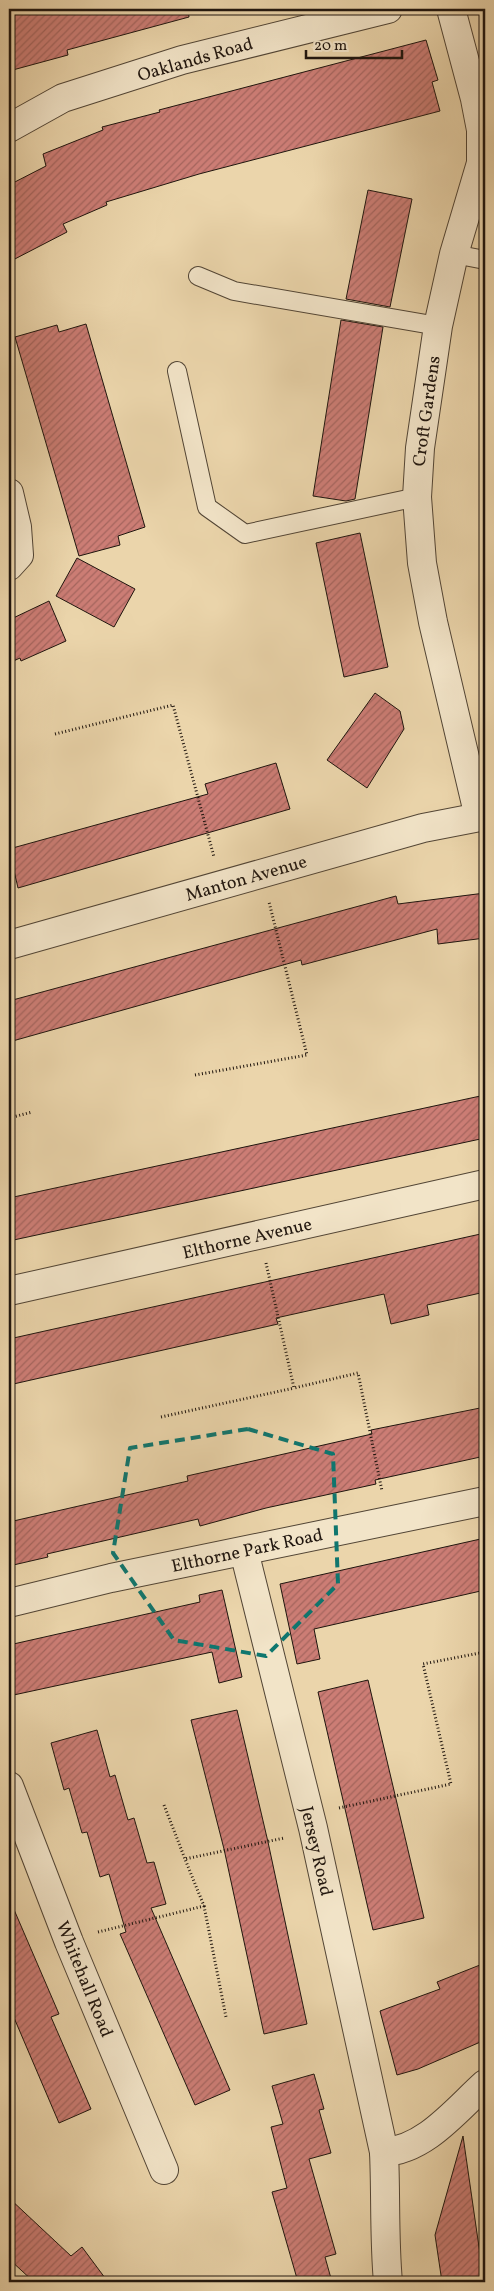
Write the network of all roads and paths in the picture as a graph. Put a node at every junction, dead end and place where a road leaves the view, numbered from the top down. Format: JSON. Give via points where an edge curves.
{"nodes":[{"id":1,"x":388,"y":9,"type":"edge"},
{"id":2,"x":451,"y":9,"type":"edge"},
{"id":3,"x":9,"y":128,"type":"edge"},
{"id":4,"x":454,"y":254,"type":"junction"},
{"id":5,"x":485,"y":260,"type":"edge"},
{"id":6,"x":198,"y":276,"type":"dead end"},
{"id":7,"x":438,"y":326,"type":"junction"},
{"id":8,"x":177,"y":371,"type":"dead end"},
{"id":9,"x":9,"y":493,"type":"edge"},
{"id":10,"x":417,"y":497,"type":"junction"},
{"id":11,"x":9,"y":566,"type":"edge"},
{"id":12,"x":55,"y":734,"type":"dead end"},
{"id":13,"x":482,"y":817,"type":"edge"},
{"id":14,"x":215,"y":861,"type":"dead end"},
{"id":15,"x":268,"y":898,"type":"dead end"},
{"id":16,"x":9,"y":945,"type":"edge"},
{"id":17,"x":195,"y":1075,"type":"dead end"},
{"id":18,"x":32,"y":1112,"type":"dead end"},
{"id":19,"x":9,"y":1118,"type":"edge"},
{"id":20,"x":485,"y":1184,"type":"edge"},
{"id":21,"x":266,"y":1258,"type":"dead end"},
{"id":22,"x":9,"y":1291,"type":"edge"},
{"id":23,"x":294,"y":1388,"type":"junction"},
{"id":24,"x":161,"y":1417,"type":"dead end"},
{"id":25,"x":383,"y":1497,"type":"dead end"},
{"id":26,"x":485,"y":1501,"type":"edge"},
{"id":27,"x":244,"y":1551,"type":"junction"},
{"id":28,"x":9,"y":1603,"type":"edge"},
{"id":29,"x":485,"y":1652,"type":"edge"},
{"id":30,"x":9,"y":1786,"type":"edge"},
{"id":31,"x":164,"y":1805,"type":"dead end"},
{"id":32,"x":311,"y":1821,"type":"junction"},
{"id":33,"x":185,"y":1859,"type":"junction"},
{"id":34,"x":204,"y":1906,"type":"junction"},
{"id":35,"x":69,"y":1942,"type":"junction"},
{"id":36,"x":226,"y":2017,"type":"dead end"},
{"id":37,"x":485,"y":2084,"type":"edge"},
{"id":38,"x":384,"y":2152,"type":"junction"},
{"id":39,"x":164,"y":2170,"type":"dead end"},
{"id":40,"x":388,"y":2282,"type":"edge"}],
"edges":[{"from":1,"to":3,"type":"street","name":"Oaklands Road","via":[[182,60],[63,98]]},
{"from":2,"to":4,"type":"street","name":"Croft Gardens","via":[[475,99],[481,138],[481,163]]},
{"from":4,"to":5,"type":"lane"},
{"from":4,"to":7,"type":"street","name":"Croft Gardens"},
{"from":6,"to":7,"type":"lane","via":[[234,291]]},
{"from":7,"to":10,"type":"street","name":"Croft Gardens","via":[[420,448]]},
{"from":8,"to":10,"type":"lane","via":[[207,507],[245,534]]},
{"from":9,"to":11,"type":"street","via":[[19,555]]},
{"from":10,"to":13,"type":"street","name":"Croft Gardens","via":[[422,563],[433,622]]},
{"from":12,"to":14,"type":"path","via":[[173,704]]},
{"from":13,"to":16,"type":"street","name":"Manton Avenue","via":[[423,828]]},
{"from":15,"to":17,"type":"path","via":[[307,1055]]},
{"from":18,"to":19,"type":"path"},
{"from":20,"to":22,"type":"street","name":"Elthorne Avenue"},
{"from":21,"to":23,"type":"path"},
{"from":23,"to":24,"type":"path"},
{"from":23,"to":25,"type":"path","via":[[358,1373]]},
{"from":26,"to":27,"type":"street","name":"Elthorne Park Road"},
{"from":27,"to":28,"type":"street","name":"Elthorne Park Road"},
{"from":27,"to":32,"type":"street","name":"Jersey Road"},
{"from":29,"to":32,"type":"path","via":[[423,1664],[451,1784]]},
{"from":30,"to":35,"type":"street","name":"Whitehall Road"},
{"from":31,"to":33,"type":"path"},
{"from":32,"to":33,"type":"path","via":[[288,1837]]},
{"from":32,"to":38,"type":"street","name":"Jersey Road"},
{"from":33,"to":34,"type":"path"},
{"from":34,"to":35,"type":"path"},
{"from":34,"to":36,"type":"path"},
{"from":35,"to":39,"type":"street","name":"Whitehall Road"},
{"from":37,"to":38,"type":"street","via":[[420,2142],[398,2152]]},
{"from":38,"to":40,"type":"street","name":"Jersey Road"}]}
